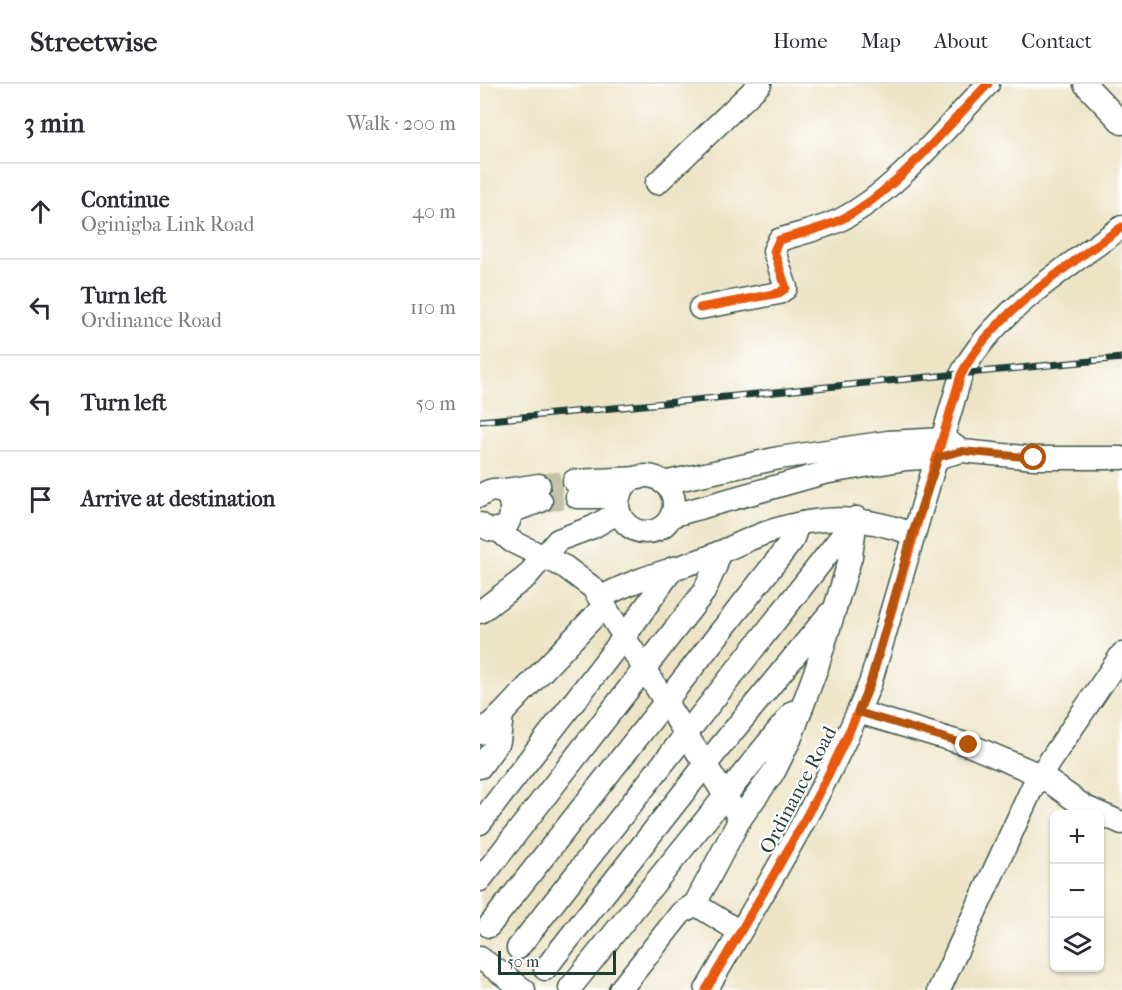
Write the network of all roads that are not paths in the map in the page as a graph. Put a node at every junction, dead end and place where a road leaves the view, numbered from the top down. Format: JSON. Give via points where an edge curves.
{"nodes":[{"id":1,"x":759,"y":84,"type":"edge"},
{"id":2,"x":988,"y":84,"type":"edge"},
{"id":3,"x":1085,"y":84,"type":"edge"},
{"id":4,"x":1122,"y":123,"type":"edge"},
{"id":5,"x":657,"y":183,"type":"dead end"},
{"id":6,"x":1122,"y":227,"type":"edge"},
{"id":7,"x":700,"y":308,"type":"dead end"},
{"id":8,"x":948,"y":449,"type":"junction"},
{"id":9,"x":1122,"y":458,"type":"edge"},
{"id":10,"x":639,"y":478,"type":"junction"},
{"id":11,"x":663,"y":483,"type":"junction"},
{"id":12,"x":486,"y":492,"type":"edge"},
{"id":13,"x":513,"y":511,"type":"junction"},
{"id":14,"x":623,"y":512,"type":"junction"},
{"id":15,"x":671,"y":516,"type":"junction"},
{"id":16,"x":855,"y":518,"type":"junction"},
{"id":17,"x":798,"y":525,"type":"junction"},
{"id":18,"x":489,"y":527,"type":"edge"},
{"id":19,"x":912,"y":534,"type":"junction"},
{"id":20,"x":718,"y":553,"type":"junction"},
{"id":21,"x":543,"y":555,"type":"junction"},
{"id":22,"x":565,"y":567,"type":"junction"},
{"id":23,"x":673,"y":568,"type":"junction"},
{"id":24,"x":603,"y":601,"type":"junction"},
{"id":25,"x":836,"y":606,"type":"junction"},
{"id":26,"x":480,"y":612,"type":"edge"},
{"id":27,"x":625,"y":636,"type":"junction"},
{"id":28,"x":1122,"y":654,"type":"edge"},
{"id":29,"x":645,"y":668,"type":"junction"},
{"id":30,"x":808,"y":695,"type":"junction"},
{"id":31,"x":666,"y":700,"type":"junction"},
{"id":32,"x":858,"y":712,"type":"junction"},
{"id":33,"x":502,"y":714,"type":"junction"},
{"id":34,"x":480,"y":733,"type":"edge"},
{"id":35,"x":687,"y":733,"type":"junction"},
{"id":36,"x":706,"y":764,"type":"junction"},
{"id":37,"x":480,"y":767,"type":"edge"},
{"id":38,"x":1040,"y":775,"type":"junction"},
{"id":39,"x":726,"y":796,"type":"junction"},
{"id":40,"x":740,"y":819,"type":"junction"},
{"id":41,"x":480,"y":823,"type":"edge"},
{"id":42,"x":1122,"y":823,"type":"edge"},
{"id":43,"x":480,"y":880,"type":"edge"},
{"id":44,"x":695,"y":904,"type":"junction"},
{"id":45,"x":485,"y":922,"type":"edge"},
{"id":46,"x":740,"y":932,"type":"junction"},
{"id":47,"x":518,"y":948,"type":"junction"},
{"id":48,"x":480,"y":958,"type":"edge"},
{"id":49,"x":545,"y":969,"type":"junction"},
{"id":50,"x":480,"y":973,"type":"edge"},
{"id":51,"x":515,"y":989,"type":"edge"},
{"id":52,"x":571,"y":989,"type":"edge"},
{"id":53,"x":620,"y":990,"type":"edge"},
{"id":54,"x":705,"y":990,"type":"edge"},
{"id":55,"x":939,"y":990,"type":"edge"}],
"edges":[{"from":1,"to":5,"type":"street"},
{"from":2,"to":7,"type":"street","via":[[897,178],[862,206],[838,221],[779,240],[774,250],[786,288],[778,293]]},
{"from":3,"to":4,"type":"street"},
{"from":6,"to":8,"type":"street","name":"Ordinance Road","via":[[1013,311],[972,352],[961,375]]},
{"from":8,"to":9,"type":"street","via":[[1034,458]]},
{"from":8,"to":11,"type":"street","via":[[888,442],[779,458]]},
{"from":8,"to":15,"type":"street","via":[[824,473]]},
{"from":8,"to":19,"type":"street","name":"Ordinance Road"},
{"from":10,"to":11,"type":"street","via":[[656,478]]},
{"from":10,"to":14,"type":"street","via":[[624,487]]},
{"from":10,"to":14,"type":"street","via":[[576,489]]},
{"from":11,"to":15,"type":"street","via":[[673,498]]},
{"from":12,"to":13,"type":"street","via":[[509,498]]},
{"from":12,"to":13,"type":"street","via":[[540,493]]},
{"from":13,"to":18,"type":"street","via":[[508,523]]},
{"from":14,"to":15,"type":"street","via":[[645,532],[667,523]]},
{"from":14,"to":21,"type":"street","via":[[558,540]]},
{"from":14,"to":22,"type":"street","via":[[567,548],[561,558]]},
{"from":16,"to":17,"type":"street"},
{"from":16,"to":19,"type":"street"},
{"from":16,"to":25,"type":"street","via":[[850,556]]},
{"from":16,"to":35,"type":"street"},
{"from":17,"to":20,"type":"street","via":[[774,530]]},
{"from":17,"to":31,"type":"street","via":[[792,541]]},
{"from":18,"to":21,"type":"street"},
{"from":19,"to":32,"type":"street","name":"Ordinance Road","via":[[870,684]]},
{"from":20,"to":23,"type":"street"},
{"from":20,"to":29,"type":"street","via":[[704,592]]},
{"from":21,"to":22,"type":"street"},
{"from":21,"to":26,"type":"street","via":[[526,578]]},
{"from":22,"to":24,"type":"street"},
{"from":23,"to":24,"type":"street","via":[[624,584]]},
{"from":23,"to":27,"type":"street"},
{"from":24,"to":27,"type":"street"},
{"from":24,"to":33,"type":"street"},
{"from":25,"to":30,"type":"street"},
{"from":25,"to":36,"type":"street"},
{"from":27,"to":29,"type":"street"},
{"from":27,"to":41,"type":"street"},
{"from":28,"to":38,"type":"street"},
{"from":29,"to":31,"type":"street"},
{"from":29,"to":43,"type":"street"},
{"from":30,"to":39,"type":"street"},
{"from":30,"to":40,"type":"street","via":[[775,770]]},
{"from":31,"to":35,"type":"street"},
{"from":31,"to":45,"type":"street"},
{"from":32,"to":38,"type":"street","via":[[969,745]]},
{"from":32,"to":46,"type":"street","name":"Ordinance Road","via":[[836,762]]},
{"from":33,"to":34,"type":"street"},
{"from":33,"to":37,"type":"street","via":[[500,741]]},
{"from":35,"to":36,"type":"street"},
{"from":35,"to":47,"type":"street"},
{"from":36,"to":39,"type":"street"},
{"from":36,"to":49,"type":"street"},
{"from":38,"to":42,"type":"street","via":[[1085,807]]},
{"from":38,"to":55,"type":"street"},
{"from":39,"to":40,"type":"street"},
{"from":39,"to":52,"type":"street"},
{"from":40,"to":44,"type":"street"},
{"from":44,"to":46,"type":"street"},
{"from":44,"to":53,"type":"street","via":[[681,913]]},
{"from":45,"to":47,"type":"street"},
{"from":46,"to":54,"type":"street","name":"Ordinance Road"},
{"from":47,"to":49,"type":"street"},
{"from":48,"to":51,"type":"street"},
{"from":49,"to":52,"type":"street"},
{"from":50,"to":51,"type":"street"}]}
